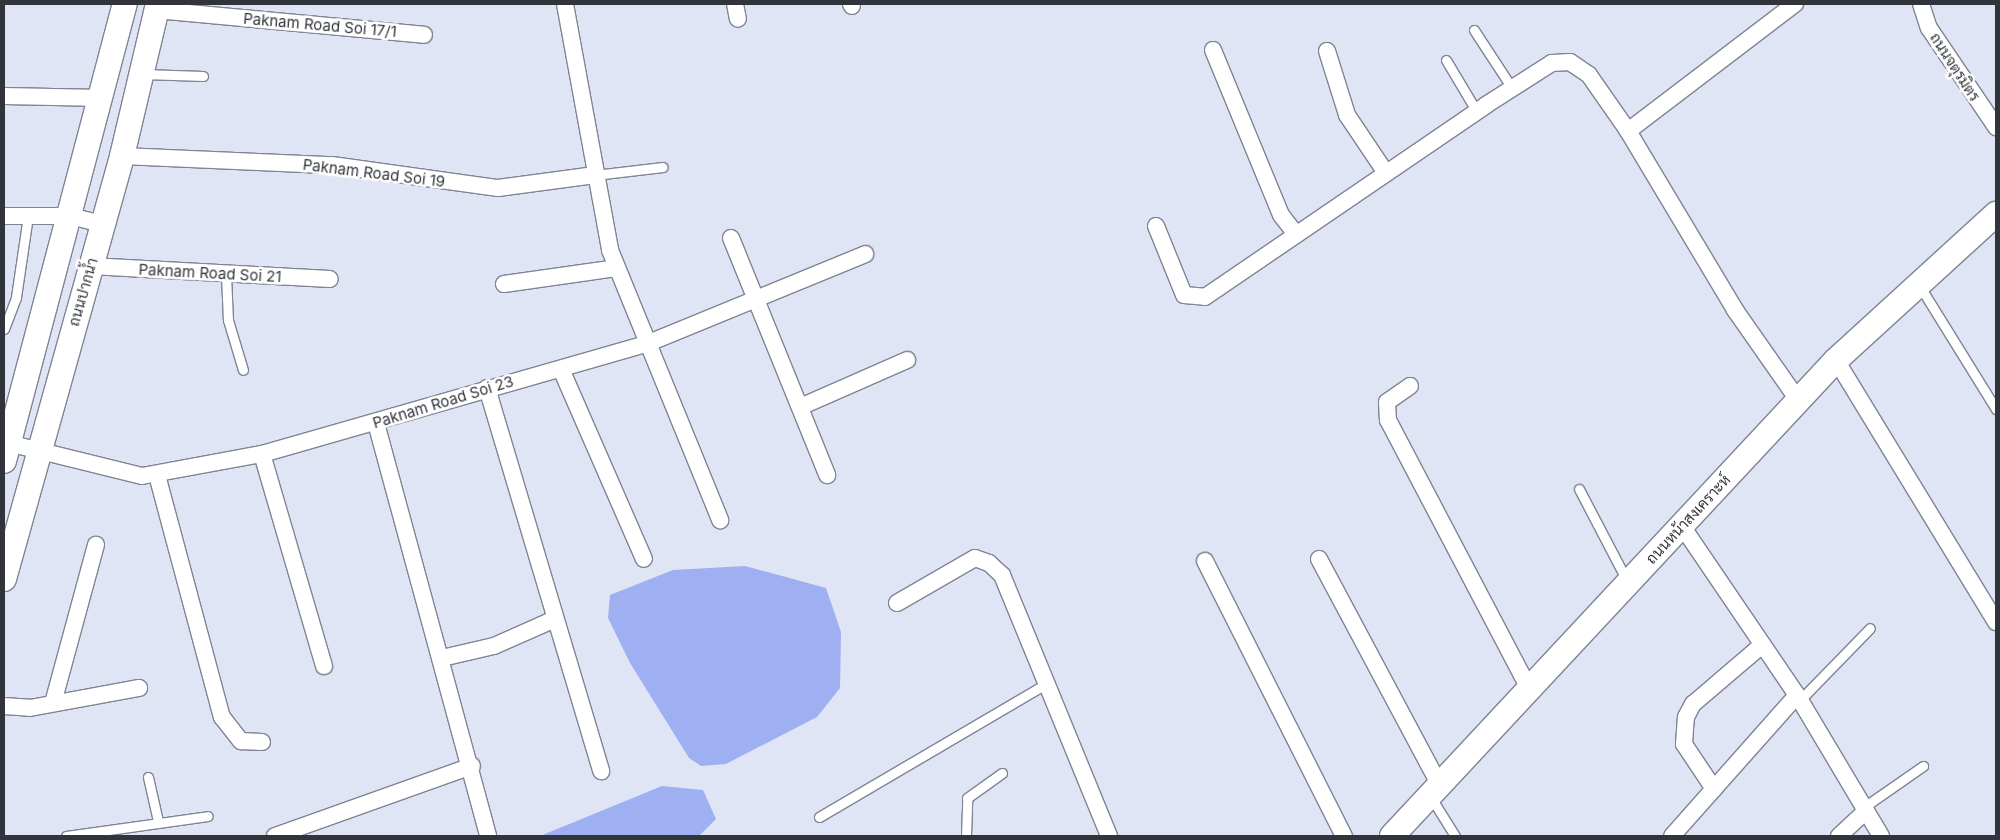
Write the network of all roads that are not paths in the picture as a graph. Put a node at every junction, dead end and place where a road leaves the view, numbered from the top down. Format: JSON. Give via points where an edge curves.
{"nodes":[{"id":1,"x":125,"y":4,"type":"edge"},
{"id":2,"x":565,"y":4,"type":"edge"},
{"id":3,"x":1794,"y":4,"type":"edge"},
{"id":4,"x":1921,"y":4,"type":"edge"},
{"id":5,"x":157,"y":7,"type":"edge"},
{"id":6,"x":1474,"y":30,"type":"dead end"},
{"id":7,"x":424,"y":35,"type":"dead end"},
{"id":8,"x":1213,"y":50,"type":"dead end"},
{"id":9,"x":1327,"y":51,"type":"dead end"},
{"id":10,"x":1446,"y":60,"type":"dead end"},
{"id":11,"x":141,"y":73,"type":"junction"},
{"id":12,"x":203,"y":76,"type":"dead end"},
{"id":13,"x":1512,"y":88,"type":"junction"},
{"id":14,"x":4,"y":96,"type":"edge"},
{"id":15,"x":102,"y":98,"type":"junction"},
{"id":16,"x":1477,"y":112,"type":"junction"},
{"id":17,"x":1996,"y":127,"type":"edge"},
{"id":18,"x":1628,"y":131,"type":"junction"},
{"id":19,"x":122,"y":156,"type":"junction"},
{"id":20,"x":663,"y":167,"type":"dead end"},
{"id":21,"x":1386,"y":173,"type":"junction"},
{"id":22,"x":594,"y":176,"type":"junction"},
{"id":23,"x":4,"y":216,"type":"edge"},
{"id":24,"x":28,"y":216,"type":"junction"},
{"id":25,"x":70,"y":216,"type":"junction"},
{"id":26,"x":1996,"y":216,"type":"edge"},
{"id":27,"x":102,"y":224,"type":"junction"},
{"id":28,"x":1156,"y":226,"type":"dead end"},
{"id":29,"x":1296,"y":234,"type":"junction"},
{"id":30,"x":731,"y":238,"type":"dead end"},
{"id":31,"x":864,"y":254,"type":"dead end"},
{"id":32,"x":90,"y":266,"type":"junction"},
{"id":33,"x":616,"y":268,"type":"junction"},
{"id":34,"x":226,"y":275,"type":"junction"},
{"id":35,"x":330,"y":279,"type":"dead end"},
{"id":36,"x":1918,"y":282,"type":"junction"},
{"id":37,"x":504,"y":284,"type":"dead end"},
{"id":38,"x":756,"y":300,"type":"junction"},
{"id":39,"x":4,"y":329,"type":"edge"},
{"id":40,"x":646,"y":344,"type":"junction"},
{"id":41,"x":908,"y":360,"type":"dead end"},
{"id":42,"x":1836,"y":360,"type":"junction"},
{"id":43,"x":561,"y":369,"type":"junction"},
{"id":44,"x":243,"y":370,"type":"dead end"},
{"id":45,"x":1410,"y":386,"type":"dead end"},
{"id":46,"x":487,"y":388,"type":"junction"},
{"id":47,"x":1798,"y":400,"type":"junction"},
{"id":48,"x":800,"y":407,"type":"junction"},
{"id":49,"x":1996,"y":409,"type":"edge"},
{"id":50,"x":376,"y":423,"type":"junction"},
{"id":51,"x":7,"y":438,"type":"edge"},
{"id":52,"x":38,"y":451,"type":"junction"},
{"id":53,"x":262,"y":454,"type":"junction"},
{"id":54,"x":157,"y":475,"type":"junction"},
{"id":55,"x":827,"y":475,"type":"dead end"},
{"id":56,"x":1579,"y":489,"type":"dead end"},
{"id":57,"x":720,"y":520,"type":"dead end"},
{"id":58,"x":1682,"y":526,"type":"junction"},
{"id":59,"x":96,"y":545,"type":"dead end"},
{"id":60,"x":644,"y":559,"type":"dead end"},
{"id":61,"x":1319,"y":559,"type":"dead end"},
{"id":62,"x":1204,"y":561,"type":"dead end"},
{"id":63,"x":4,"y":579,"type":"edge"},
{"id":64,"x":1628,"y":583,"type":"junction"},
{"id":65,"x":897,"y":603,"type":"dead end"},
{"id":66,"x":555,"y":619,"type":"junction"},
{"id":67,"x":1996,"y":622,"type":"edge"},
{"id":68,"x":1870,"y":628,"type":"dead end"},
{"id":69,"x":1762,"y":645,"type":"junction"},
{"id":70,"x":442,"y":658,"type":"junction"},
{"id":71,"x":324,"y":666,"type":"dead end"},
{"id":72,"x":1049,"y":682,"type":"junction"},
{"id":73,"x":139,"y":688,"type":"dead end"},
{"id":74,"x":1529,"y":688,"type":"junction"},
{"id":75,"x":1798,"y":698,"type":"junction"},
{"id":76,"x":53,"y":703,"type":"junction"},
{"id":77,"x":4,"y":706,"type":"edge"},
{"id":78,"x":262,"y":742,"type":"dead end"},
{"id":79,"x":472,"y":766,"type":"junction"},
{"id":80,"x":1923,"y":766,"type":"dead end"},
{"id":81,"x":600,"y":771,"type":"dead end"},
{"id":82,"x":1002,"y":773,"type":"dead end"},
{"id":83,"x":148,"y":777,"type":"dead end"},
{"id":84,"x":1433,"y":788,"type":"junction"},
{"id":85,"x":1714,"y":789,"type":"junction"},
{"id":86,"x":1865,"y":809,"type":"junction"},
{"id":87,"x":208,"y":816,"type":"dead end"},
{"id":88,"x":819,"y":817,"type":"dead end"},
{"id":89,"x":158,"y":821,"type":"junction"},
{"id":90,"x":66,"y":836,"type":"edge"},
{"id":91,"x":275,"y":836,"type":"edge"},
{"id":92,"x":488,"y":836,"type":"edge"},
{"id":93,"x":966,"y":836,"type":"edge"},
{"id":94,"x":1109,"y":836,"type":"edge"},
{"id":95,"x":1344,"y":836,"type":"edge"},
{"id":96,"x":1392,"y":836,"type":"edge"},
{"id":97,"x":1455,"y":836,"type":"edge"},
{"id":98,"x":1672,"y":836,"type":"edge"},
{"id":99,"x":1839,"y":836,"type":"edge"},
{"id":100,"x":1881,"y":836,"type":"edge"}],
"edges":[{"from":1,"to":15,"type":"street"},
{"from":2,"to":22,"type":"street"},
{"from":3,"to":18,"type":"street"},
{"from":4,"to":17,"type":"street","name":"ถนนจตุรมิตร","via":[[1929,28]]},
{"from":5,"to":7,"type":"street","name":"Paknam Road Soi 17/1"},
{"from":5,"to":11,"type":"street","name":"ถนนปากน้ำ"},
{"from":6,"to":13,"type":"lane"},
{"from":8,"to":29,"type":"street","via":[[1280,216]]},
{"from":9,"to":21,"type":"street","via":[[1343,107]]},
{"from":10,"to":16,"type":"lane"},
{"from":11,"to":12,"type":"lane"},
{"from":11,"to":19,"type":"street","name":"ถนนปากน้ำ"},
{"from":13,"to":16,"type":"street"},
{"from":13,"to":18,"type":"street","via":[[1552,63],[1570,62],[1589,75]]},
{"from":14,"to":15,"type":"street"},
{"from":15,"to":25,"type":"street"},
{"from":16,"to":21,"type":"street"},
{"from":18,"to":47,"type":"street","via":[[1735,310]]},
{"from":19,"to":22,"type":"street","name":"Paknam Road Soi 19","via":[[332,165],[498,188]]},
{"from":19,"to":27,"type":"street","name":"ถนนปากน้ำ"},
{"from":20,"to":22,"type":"lane"},
{"from":21,"to":29,"type":"street"},
{"from":22,"to":33,"type":"street"},
{"from":23,"to":24,"type":"street"},
{"from":24,"to":25,"type":"street"},
{"from":24,"to":39,"type":"lane","via":[[16,297]]},
{"from":25,"to":27,"type":"street"},
{"from":25,"to":51,"type":"street"},
{"from":26,"to":36,"type":"street","name":"ถนนหน้าสงเคราะห์"},
{"from":27,"to":32,"type":"street","name":"ถนนปากน้ำ"},
{"from":28,"to":29,"type":"street","via":[[1184,295],[1193,299],[1226,285]]},
{"from":30,"to":38,"type":"street"},
{"from":31,"to":38,"type":"street","name":"Paknam Road Soi 23"},
{"from":32,"to":34,"type":"street","name":"Paknam Road Soi 21"},
{"from":32,"to":52,"type":"street","name":"ถนนปากน้ำ"},
{"from":33,"to":37,"type":"street"},
{"from":33,"to":40,"type":"street"},
{"from":34,"to":35,"type":"street","name":"Paknam Road Soi 21"},
{"from":34,"to":44,"type":"lane","via":[[228,320]]},
{"from":36,"to":42,"type":"street","name":"ถนนหน้าสงเคราะห์"},
{"from":36,"to":49,"type":"lane"},
{"from":38,"to":40,"type":"street","name":"Paknam Road Soi 23"},
{"from":38,"to":48,"type":"street"},
{"from":40,"to":43,"type":"street","name":"Paknam Road Soi 23"},
{"from":40,"to":57,"type":"street"},
{"from":41,"to":48,"type":"street"},
{"from":42,"to":47,"type":"street","name":"ถนนหน้าสงเคราะห์"},
{"from":42,"to":67,"type":"street"},
{"from":43,"to":46,"type":"street","name":"Paknam Road Soi 23"},
{"from":43,"to":60,"type":"street"},
{"from":45,"to":74,"type":"street","via":[[1387,402],[1388,420]]},
{"from":46,"to":50,"type":"street","name":"Paknam Road Soi 23"},
{"from":46,"to":66,"type":"street"},
{"from":47,"to":58,"type":"street","name":"ถนนหน้าสงเคราะห์"},
{"from":48,"to":55,"type":"street"},
{"from":50,"to":53,"type":"street","name":"Paknam Road Soi 23"},
{"from":50,"to":70,"type":"street"},
{"from":51,"to":52,"type":"street","name":"Paknam Road Soi 23"},
{"from":52,"to":54,"type":"street","name":"Paknam Road Soi 23","via":[[130,476]]},
{"from":52,"to":63,"type":"street","name":"ถนนปากน้ำ"},
{"from":53,"to":54,"type":"street","name":"Paknam Road Soi 23"},
{"from":53,"to":71,"type":"street"},
{"from":54,"to":78,"type":"street","via":[[222,717],[241,741]]},
{"from":56,"to":64,"type":"lane"},
{"from":58,"to":64,"type":"street","name":"ถนนหน้าสงเคราะห์"},
{"from":58,"to":69,"type":"street"},
{"from":59,"to":76,"type":"street"},
{"from":61,"to":84,"type":"street"},
{"from":62,"to":95,"type":"street"},
{"from":64,"to":74,"type":"street","name":"ถนนหน้าสงเคราะห์"},
{"from":65,"to":72,"type":"street","via":[[963,562],[974,558],[989,563],[1009,585]]},
{"from":66,"to":70,"type":"street","via":[[494,646]]},
{"from":66,"to":81,"type":"street"},
{"from":68,"to":75,"type":"lane"},
{"from":69,"to":75,"type":"street"},
{"from":69,"to":85,"type":"street","via":[[1693,704],[1686,717],[1684,744]]},
{"from":70,"to":79,"type":"street"},
{"from":72,"to":88,"type":"lane"},
{"from":72,"to":94,"type":"street"},
{"from":73,"to":76,"type":"street"},
{"from":74,"to":84,"type":"street","name":"ถนนหน้าสงเคราะห์"},
{"from":75,"to":85,"type":"street"},
{"from":75,"to":86,"type":"street"},
{"from":76,"to":77,"type":"street","via":[[30,708]]},
{"from":79,"to":91,"type":"street"},
{"from":79,"to":92,"type":"street"},
{"from":80,"to":86,"type":"lane"},
{"from":82,"to":93,"type":"lane","via":[[966,798],[963,818]]},
{"from":83,"to":89,"type":"lane"},
{"from":84,"to":96,"type":"street","name":"ถนนหน้าสงเคราะห์"},
{"from":84,"to":97,"type":"lane"},
{"from":85,"to":98,"type":"street"},
{"from":86,"to":99,"type":"street"},
{"from":86,"to":100,"type":"street"},
{"from":87,"to":89,"type":"lane"},
{"from":89,"to":90,"type":"lane"}]}
